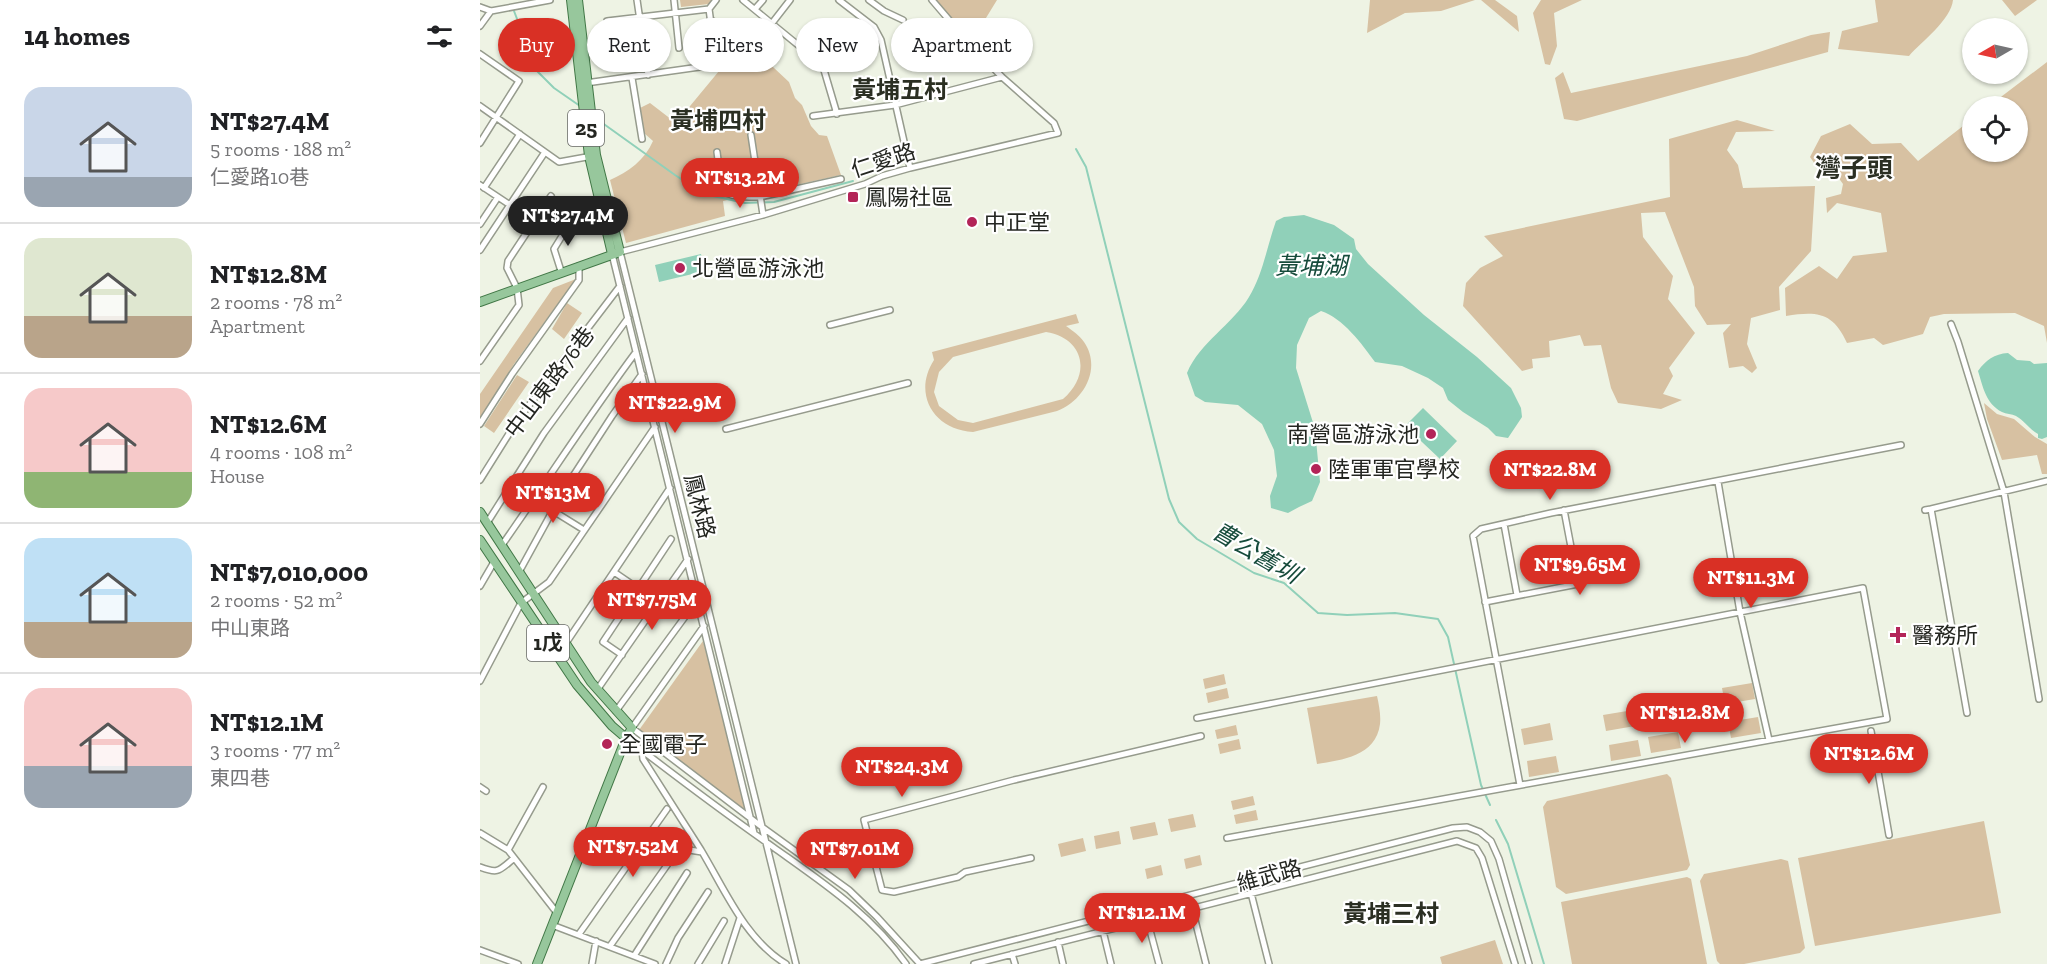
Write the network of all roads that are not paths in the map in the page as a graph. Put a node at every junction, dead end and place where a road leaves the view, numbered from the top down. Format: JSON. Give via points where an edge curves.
{"nodes":[{"id":1,"x":550,"y":0,"type":"edge"},
{"id":2,"x":571,"y":0,"type":"edge"},
{"id":3,"x":578,"y":0,"type":"edge"},
{"id":4,"x":637,"y":0,"type":"edge"},
{"id":5,"x":674,"y":0,"type":"edge"},
{"id":6,"x":716,"y":0,"type":"edge"},
{"id":7,"x":743,"y":0,"type":"edge"},
{"id":8,"x":763,"y":0,"type":"edge"},
{"id":9,"x":790,"y":0,"type":"edge"},
{"id":10,"x":839,"y":0,"type":"edge"},
{"id":11,"x":869,"y":0,"type":"edge"},
{"id":12,"x":932,"y":0,"type":"edge"},
{"id":13,"x":480,"y":7,"type":"edge"},
{"id":14,"x":709,"y":9,"type":"junction"},
{"id":15,"x":755,"y":9,"type":"junction"},
{"id":16,"x":490,"y":10,"type":"junction"},
{"id":17,"x":676,"y":13,"type":"junction"},
{"id":18,"x":640,"y":18,"type":"joint"},
{"id":19,"x":710,"y":18,"type":"edge"},
{"id":20,"x":767,"y":18,"type":"edge"},
{"id":21,"x":777,"y":18,"type":"edge"},
{"id":22,"x":899,"y":18,"type":"edge"},
{"id":23,"x":480,"y":26,"type":"edge"},
{"id":24,"x":784,"y":32,"type":"edge"},
{"id":25,"x":680,"y":48,"type":"dead end"},
{"id":26,"x":480,"y":54,"type":"edge"},
{"id":27,"x":683,"y":70,"type":"edge"},
{"id":28,"x":648,"y":72,"type":"edge"},
{"id":29,"x":648,"y":75,"type":"junction"},
{"id":30,"x":1002,"y":77,"type":"junction"},
{"id":31,"x":632,"y":78,"type":"junction"},
{"id":32,"x":585,"y":83,"type":"junction"},
{"id":33,"x":895,"y":105,"type":"junction"},
{"id":34,"x":480,"y":106,"type":"edge"},
{"id":35,"x":837,"y":114,"type":"junction"},
{"id":36,"x":813,"y":116,"type":"dead end"},
{"id":37,"x":496,"y":118,"type":"junction"},
{"id":38,"x":520,"y":135,"type":"junction"},
{"id":39,"x":751,"y":135,"type":"dead end"},
{"id":40,"x":642,"y":139,"type":"dead end"},
{"id":41,"x":480,"y":143,"type":"edge"},
{"id":42,"x":545,"y":152,"type":"junction"},
{"id":43,"x":717,"y":152,"type":"dead end"},
{"id":44,"x":592,"y":155,"type":"junction"},
{"id":45,"x":910,"y":168,"type":"junction"},
{"id":46,"x":841,"y":179,"type":"dead end"},
{"id":47,"x":482,"y":186,"type":"edge"},
{"id":48,"x":551,"y":196,"type":"dead end"},
{"id":49,"x":498,"y":197,"type":"junction"},
{"id":50,"x":760,"y":198,"type":"junction"},
{"id":51,"x":510,"y":205,"type":"junction"},
{"id":52,"x":762,"y":212,"type":"junction"},
{"id":53,"x":570,"y":223,"type":"dead end"},
{"id":54,"x":480,"y":224,"type":"edge"},
{"id":55,"x":480,"y":250,"type":"edge"},
{"id":56,"x":616,"y":253,"type":"junction"},
{"id":57,"x":579,"y":266,"type":"junction"},
{"id":58,"x":561,"y":272,"type":"junction"},
{"id":59,"x":620,"y":286,"type":"junction"},
{"id":60,"x":517,"y":288,"type":"junction"},
{"id":61,"x":480,"y":302,"type":"edge"},
{"id":62,"x":890,"y":310,"type":"dead end"},
{"id":63,"x":628,"y":318,"type":"junction"},
{"id":64,"x":1951,"y":324,"type":"dead end"},
{"id":65,"x":830,"y":325,"type":"dead end"},
{"id":66,"x":636,"y":352,"type":"junction"},
{"id":67,"x":480,"y":361,"type":"edge"},
{"id":68,"x":642,"y":374,"type":"junction"},
{"id":69,"x":908,"y":383,"type":"dead end"},
{"id":70,"x":480,"y":424,"type":"edge"},
{"id":71,"x":656,"y":427,"type":"junction"},
{"id":72,"x":726,"y":429,"type":"dead end"},
{"id":73,"x":1900,"y":445,"type":"dead end"},
{"id":74,"x":480,"y":480,"type":"edge"},
{"id":75,"x":1718,"y":482,"type":"junction"},
{"id":76,"x":2047,"y":482,"type":"edge"},
{"id":77,"x":670,"y":488,"type":"junction"},
{"id":78,"x":2004,"y":492,"type":"junction"},
{"id":79,"x":534,"y":499,"type":"junction"},
{"id":80,"x":553,"y":510,"type":"junction"},
{"id":81,"x":1564,"y":510,"type":"junction"},
{"id":82,"x":480,"y":512,"type":"edge"},
{"id":83,"x":487,"y":523,"type":"junction"},
{"id":84,"x":1504,"y":524,"type":"junction"},
{"id":85,"x":584,"y":530,"type":"junction"},
{"id":86,"x":671,"y":539,"type":"dead end"},
{"id":87,"x":480,"y":540,"type":"edge"},
{"id":88,"x":501,"y":545,"type":"junction"},
{"id":89,"x":688,"y":559,"type":"junction"},
{"id":90,"x":494,"y":562,"type":"junction"},
{"id":91,"x":519,"y":572,"type":"junction"},
{"id":92,"x":614,"y":572,"type":"junction"},
{"id":93,"x":480,"y":586,"type":"edge"},
{"id":94,"x":637,"y":588,"type":"junction"},
{"id":95,"x":534,"y":595,"type":"junction"},
{"id":96,"x":1517,"y":596,"type":"junction"},
{"id":97,"x":698,"y":599,"type":"junction"},
{"id":98,"x":658,"y":602,"type":"junction"},
{"id":99,"x":1485,"y":602,"type":"junction"},
{"id":100,"x":521,"y":603,"type":"junction"},
{"id":101,"x":1740,"y":612,"type":"junction"},
{"id":102,"x":710,"y":621,"type":"junction"},
{"id":103,"x":704,"y":626,"type":"junction"},
{"id":104,"x":566,"y":643,"type":"junction"},
{"id":105,"x":622,"y":654,"type":"junction"},
{"id":106,"x":1497,"y":659,"type":"junction"},
{"id":107,"x":480,"y":681,"type":"edge"},
{"id":108,"x":597,"y":690,"type":"junction"},
{"id":109,"x":2039,"y":699,"type":"dead end"},
{"id":110,"x":616,"y":711,"type":"junction"},
{"id":111,"x":1967,"y":713,"type":"dead end"},
{"id":112,"x":1197,"y":718,"type":"dead end"},
{"id":113,"x":632,"y":728,"type":"junction"},
{"id":114,"x":1871,"y":731,"type":"dead end"},
{"id":115,"x":1201,"y":736,"type":"dead end"},
{"id":116,"x":626,"y":738,"type":"junction"},
{"id":117,"x":1769,"y":740,"type":"junction"},
{"id":118,"x":642,"y":750,"type":"junction"},
{"id":119,"x":1520,"y":785,"type":"junction"},
{"id":120,"x":480,"y":787,"type":"edge"},
{"id":121,"x":543,"y":787,"type":"dead end"},
{"id":122,"x":486,"y":790,"type":"dead end"},
{"id":123,"x":667,"y":808,"type":"dead end"},
{"id":124,"x":751,"y":819,"type":"junction"},
{"id":125,"x":762,"y":827,"type":"junction"},
{"id":126,"x":480,"y":833,"type":"edge"},
{"id":127,"x":754,"y":833,"type":"junction"},
{"id":128,"x":1889,"y":835,"type":"dead end"},
{"id":129,"x":1227,"y":838,"type":"dead end"},
{"id":130,"x":765,"y":842,"type":"junction"},
{"id":131,"x":508,"y":850,"type":"junction"},
{"id":132,"x":702,"y":852,"type":"junction"},
{"id":133,"x":1031,"y":858,"type":"dead end"},
{"id":134,"x":513,"y":859,"type":"junction"},
{"id":135,"x":480,"y":867,"type":"edge"},
{"id":136,"x":687,"y":873,"type":"dead end"},
{"id":137,"x":708,"y":892,"type":"dead end"},
{"id":138,"x":1251,"y":893,"type":"junction"},
{"id":139,"x":1192,"y":908,"type":"junction"},
{"id":140,"x":557,"y":913,"type":"junction"},
{"id":141,"x":739,"y":917,"type":"junction"},
{"id":142,"x":1148,"y":919,"type":"junction"},
{"id":143,"x":724,"y":921,"type":"dead end"},
{"id":144,"x":552,"y":925,"type":"junction"},
{"id":145,"x":1103,"y":931,"type":"junction"},
{"id":146,"x":579,"y":934,"type":"junction"},
{"id":147,"x":596,"y":941,"type":"junction"},
{"id":148,"x":1058,"y":942,"type":"junction"},
{"id":149,"x":610,"y":946,"type":"junction"},
{"id":150,"x":480,"y":950,"type":"edge"},
{"id":151,"x":1012,"y":954,"type":"junction"},
{"id":152,"x":634,"y":957,"type":"junction"},
{"id":153,"x":518,"y":964,"type":"edge"},
{"id":154,"x":537,"y":964,"type":"edge"},
{"id":155,"x":592,"y":964,"type":"edge"},
{"id":156,"x":655,"y":964,"type":"edge"},
{"id":157,"x":666,"y":964,"type":"edge"},
{"id":158,"x":698,"y":964,"type":"edge"},
{"id":159,"x":725,"y":964,"type":"edge"},
{"id":160,"x":786,"y":964,"type":"edge"},
{"id":161,"x":796,"y":964,"type":"edge"},
{"id":162,"x":906,"y":964,"type":"edge"},
{"id":163,"x":920,"y":964,"type":"edge"},
{"id":164,"x":974,"y":964,"type":"edge"},
{"id":165,"x":1015,"y":964,"type":"edge"},
{"id":166,"x":1063,"y":964,"type":"edge"},
{"id":167,"x":1111,"y":964,"type":"edge"},
{"id":168,"x":1159,"y":964,"type":"edge"},
{"id":169,"x":1206,"y":964,"type":"edge"},
{"id":170,"x":1269,"y":964,"type":"edge"},
{"id":171,"x":1515,"y":964,"type":"edge"},
{"id":172,"x":1529,"y":964,"type":"edge"}],
"edges":[{"from":1,"to":16,"type":"street"},
{"from":2,"to":32,"type":"main road","name":"鳳林路","number":"25"},
{"from":3,"to":32,"type":"main road","name":"鳳林路","number":"25"},
{"from":4,"to":18,"type":"street"},
{"from":5,"to":17,"type":"street"},
{"from":6,"to":14,"type":"street"},
{"from":7,"to":15,"type":"street"},
{"from":8,"to":15,"type":"street"},
{"from":9,"to":21,"type":"street"},
{"from":10,"to":33,"type":"street","via":[[878,32]]},
{"from":11,"to":22,"type":"street"},
{"from":12,"to":30,"type":"street"},
{"from":13,"to":16,"type":"street"},
{"from":14,"to":17,"type":"street"},
{"from":14,"to":19,"type":"street"},
{"from":15,"to":20,"type":"street"},
{"from":16,"to":23,"type":"street"},
{"from":17,"to":18,"type":"street"},
{"from":17,"to":25,"type":"street"},
{"from":24,"to":35,"type":"street","via":[[820,63]]},
{"from":26,"to":37,"type":"street","via":[[519,81]]},
{"from":27,"to":29,"type":"street"},
{"from":28,"to":29,"type":"street"},
{"from":29,"to":31,"type":"street"},
{"from":30,"to":33,"type":"street"},
{"from":30,"to":45,"type":"street","name":"仁愛路","via":[[1054,123],[1058,133]]},
{"from":31,"to":32,"type":"street"},
{"from":31,"to":40,"type":"street"},
{"from":32,"to":44,"type":"main road","name":"鳳林路","number":"25"},
{"from":33,"to":35,"type":"street"},
{"from":33,"to":45,"type":"street"},
{"from":34,"to":37,"type":"street"},
{"from":35,"to":36,"type":"street"},
{"from":37,"to":38,"type":"street"},
{"from":37,"to":41,"type":"street"},
{"from":38,"to":42,"type":"street"},
{"from":38,"to":47,"type":"street"},
{"from":39,"to":50,"type":"street"},
{"from":42,"to":44,"type":"street","via":[[559,162]]},
{"from":42,"to":51,"type":"street"},
{"from":43,"to":50,"type":"street","via":[[723,192]]},
{"from":44,"to":56,"type":"main road","name":"鳳林路","number":"25"},
{"from":45,"to":52,"type":"street","name":"仁愛路"},
{"from":46,"to":50,"type":"street"},
{"from":47,"to":49,"type":"street"},
{"from":48,"to":60,"type":"street","via":[[508,261],[507,268]]},
{"from":49,"to":51,"type":"street"},
{"from":49,"to":54,"type":"street"},
{"from":50,"to":52,"type":"street"},
{"from":51,"to":55,"type":"street"},
{"from":52,"to":56,"type":"street","name":"仁愛路"},
{"from":53,"to":58,"type":"street","via":[[554,249]]},
{"from":56,"to":57,"type":"main road","name":"仁愛路"},
{"from":56,"to":59,"type":"street","name":"鳳林路","number":"25"},
{"from":56,"to":102,"type":"street","name":"鳳林路","number":"25"},
{"from":57,"to":58,"type":"main road","name":"仁愛路"},
{"from":57,"to":70,"type":"street","via":[[579,280]]},
{"from":58,"to":60,"type":"main road","name":"仁愛路"},
{"from":59,"to":63,"type":"street","name":"鳳林路","number":"25"},
{"from":59,"to":74,"type":"street","name":"中山東路76巷","via":[[517,421]]},
{"from":60,"to":61,"type":"main road","name":"仁愛路"},
{"from":60,"to":67,"type":"street","via":[[519,305]]},
{"from":62,"to":65,"type":"street"},
{"from":63,"to":66,"type":"street","name":"鳳林路","number":"25"},
{"from":63,"to":83,"type":"street","via":[[544,433]]},
{"from":64,"to":78,"type":"street"},
{"from":66,"to":68,"type":"street","name":"鳳林路","number":"25"},
{"from":66,"to":79,"type":"street"},
{"from":68,"to":71,"type":"street","name":"鳳林路","number":"25"},
{"from":68,"to":80,"type":"street"},
{"from":69,"to":72,"type":"street"},
{"from":71,"to":77,"type":"street","name":"鳳林路","number":"25"},
{"from":71,"to":85,"type":"street"},
{"from":73,"to":75,"type":"street"},
{"from":75,"to":81,"type":"street"},
{"from":75,"to":101,"type":"street"},
{"from":76,"to":78,"type":"street"},
{"from":77,"to":89,"type":"street","name":"鳳林路","number":"25"},
{"from":77,"to":92,"type":"street"},
{"from":78,"to":109,"type":"street"},
{"from":78,"to":111,"type":"street","via":[[1928,509]]},
{"from":79,"to":80,"type":"street"},
{"from":79,"to":88,"type":"street"},
{"from":80,"to":85,"type":"street"},
{"from":80,"to":91,"type":"street"},
{"from":81,"to":84,"type":"street"},
{"from":81,"to":96,"type":"street","via":[[1578,584]]},
{"from":82,"to":83,"type":"main road","number":"1戊"},
{"from":83,"to":88,"type":"main road","number":"1戊"},
{"from":84,"to":96,"type":"street"},
{"from":84,"to":99,"type":"street","via":[[1481,529],[1473,536]]},
{"from":85,"to":95,"type":"street","via":[[549,582]]},
{"from":86,"to":94,"type":"street"},
{"from":87,"to":90,"type":"main road","number":"1戊"},
{"from":88,"to":91,"type":"main road","number":"1戊"},
{"from":89,"to":97,"type":"street","name":"鳳林路","number":"25"},
{"from":89,"to":98,"type":"street"},
{"from":90,"to":93,"type":"street"},
{"from":90,"to":100,"type":"main road","number":"1戊"},
{"from":91,"to":95,"type":"main road","number":"1戊"},
{"from":92,"to":94,"type":"street"},
{"from":92,"to":104,"type":"street"},
{"from":94,"to":98,"type":"street"},
{"from":94,"to":105,"type":"street","via":[[603,642]]},
{"from":95,"to":100,"type":"street"},
{"from":95,"to":104,"type":"main road","number":"1戊"},
{"from":96,"to":99,"type":"street"},
{"from":97,"to":103,"type":"street","name":"鳳林路","number":"25"},
{"from":97,"to":110,"type":"street"},
{"from":98,"to":105,"type":"street"},
{"from":99,"to":106,"type":"street"},
{"from":100,"to":107,"type":"street"},
{"from":100,"to":116,"type":"main road","number":"1戊","via":[[577,685]]},
{"from":101,"to":106,"type":"street"},
{"from":101,"to":117,"type":"street"},
{"from":101,"to":117,"type":"street","via":[[1863,588],[1887,719]]},
{"from":102,"to":103,"type":"street"},
{"from":102,"to":125,"type":"street","name":"鳳林路"},
{"from":103,"to":113,"type":"street"},
{"from":103,"to":124,"type":"street","name":"鳳林路"},
{"from":104,"to":108,"type":"main road","number":"1戊"},
{"from":105,"to":108,"type":"street"},
{"from":106,"to":112,"type":"street"},
{"from":106,"to":119,"type":"street"},
{"from":108,"to":110,"type":"main road","number":"1戊"},
{"from":110,"to":113,"type":"main road","number":"1戊"},
{"from":113,"to":116,"type":"main road"},
{"from":113,"to":124,"type":"street"},
{"from":114,"to":128,"type":"street"},
{"from":115,"to":133,"type":"street","via":[[864,820],[882,890],[894,892]]},
{"from":116,"to":118,"type":"street"},
{"from":116,"to":140,"type":"main road"},
{"from":117,"to":119,"type":"street"},
{"from":118,"to":127,"type":"street"},
{"from":118,"to":132,"type":"street"},
{"from":119,"to":129,"type":"street"},
{"from":120,"to":122,"type":"street"},
{"from":121,"to":131,"type":"street"},
{"from":123,"to":146,"type":"street"},
{"from":124,"to":125,"type":"street"},
{"from":124,"to":127,"type":"street","name":"鳳林路"},
{"from":125,"to":130,"type":"street","name":"鳳林路"},
{"from":125,"to":163,"type":"street","via":[[849,890]]},
{"from":126,"to":131,"type":"street"},
{"from":127,"to":130,"type":"street"},
{"from":130,"to":161,"type":"street","name":"鳳林路"},
{"from":130,"to":162,"type":"street","via":[[850,903]]},
{"from":131,"to":134,"type":"street"},
{"from":132,"to":141,"type":"street"},
{"from":132,"to":149,"type":"street","via":[[677,851]]},
{"from":134,"to":135,"type":"street","via":[[494,872]]},
{"from":134,"to":140,"type":"street"},
{"from":136,"to":152,"type":"street"},
{"from":137,"to":157,"type":"street"},
{"from":138,"to":139,"type":"street","name":"維武路"},
{"from":138,"to":170,"type":"street"},
{"from":138,"to":171,"type":"street","name":"維武路","via":[[1438,845],[1466,843],[1476,848],[1482,858]]},
{"from":139,"to":142,"type":"street","name":"維武路"},
{"from":139,"to":169,"type":"street"},
{"from":140,"to":144,"type":"main road"},
{"from":141,"to":159,"type":"street"},
{"from":141,"to":160,"type":"street","via":[[771,955]]},
{"from":142,"to":145,"type":"street","name":"維武路"},
{"from":142,"to":168,"type":"street"},
{"from":143,"to":158,"type":"street"},
{"from":144,"to":146,"type":"street"},
{"from":144,"to":154,"type":"main road"},
{"from":145,"to":148,"type":"street","name":"維武路"},
{"from":145,"to":167,"type":"street"},
{"from":146,"to":147,"type":"street"},
{"from":147,"to":149,"type":"street"},
{"from":147,"to":155,"type":"street"},
{"from":148,"to":151,"type":"street","name":"維武路"},
{"from":148,"to":166,"type":"street"},
{"from":149,"to":152,"type":"street"},
{"from":150,"to":153,"type":"street"},
{"from":151,"to":164,"type":"street","name":"維武路"},
{"from":151,"to":165,"type":"street"},
{"from":152,"to":156,"type":"street"},
{"from":163,"to":172,"type":"street","name":"維武路","via":[[1467,827],[1491,841]]}]}
